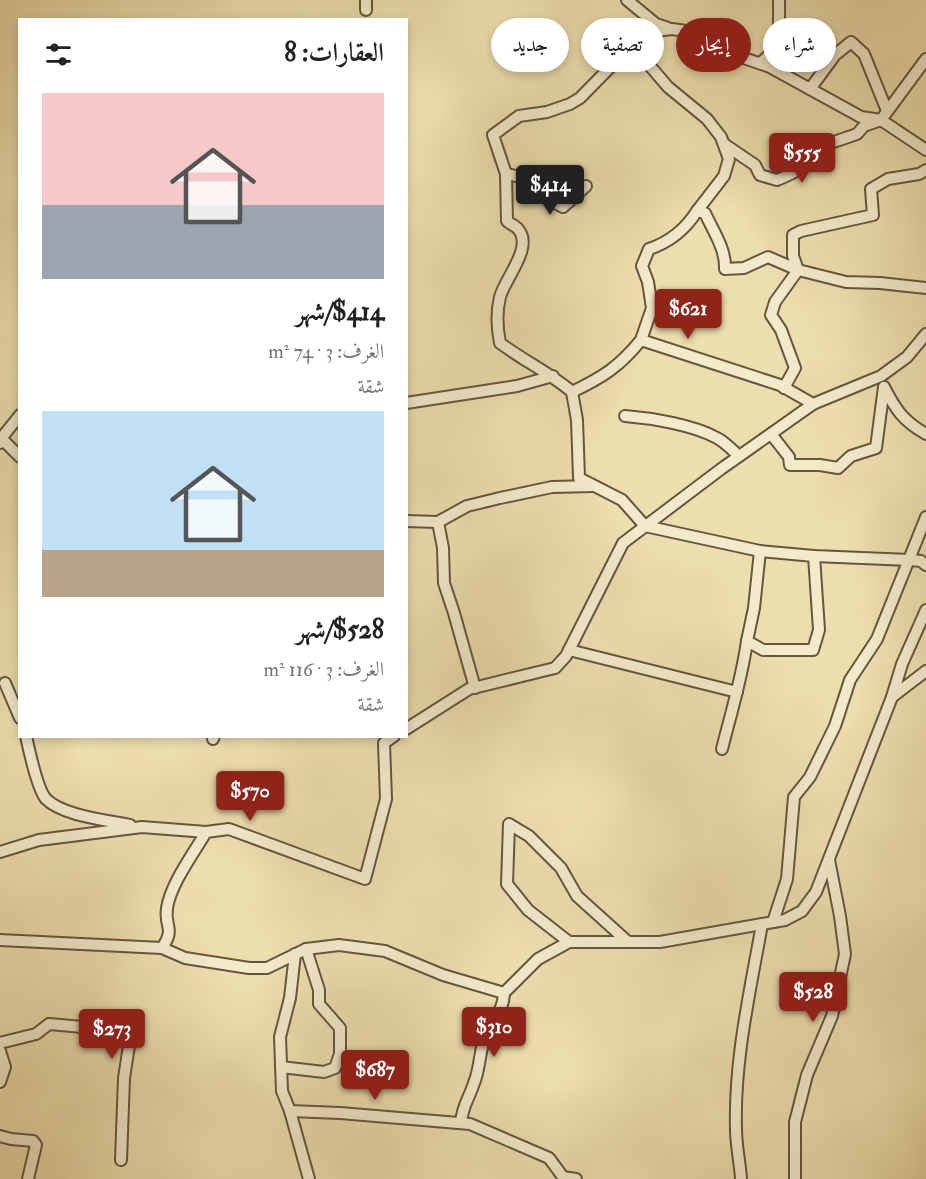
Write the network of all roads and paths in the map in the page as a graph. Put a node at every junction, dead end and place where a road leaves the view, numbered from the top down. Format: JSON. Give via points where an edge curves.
{"nodes":[{"id":1,"x":627,"y":0,"type":"edge"},
{"id":2,"x":779,"y":0,"type":"edge"},
{"id":3,"x":672,"y":29,"type":"junction"},
{"id":4,"x":664,"y":30,"type":"edge"},
{"id":5,"x":926,"y":59,"type":"edge"},
{"id":6,"x":760,"y":63,"type":"junction"},
{"id":7,"x":606,"y":72,"type":"edge"},
{"id":8,"x":655,"y":72,"type":"edge"},
{"id":9,"x":810,"y":89,"type":"junction"},
{"id":10,"x":884,"y":115,"type":"junction"},
{"id":11,"x":724,"y":144,"type":"junction"},
{"id":12,"x":926,"y":150,"type":"edge"},
{"id":13,"x":926,"y":170,"type":"edge"},
{"id":14,"x":506,"y":174,"type":"junction"},
{"id":15,"x":586,"y":186,"type":"dead end"},
{"id":16,"x":697,"y":211,"type":"junction"},
{"id":17,"x":798,"y":270,"type":"junction"},
{"id":18,"x":926,"y":288,"type":"edge"},
{"id":19,"x":926,"y":334,"type":"edge"},
{"id":20,"x":641,"y":340,"type":"junction"},
{"id":21,"x":553,"y":376,"type":"junction"},
{"id":22,"x":878,"y":377,"type":"junction"},
{"id":23,"x":884,"y":387,"type":"junction"},
{"id":24,"x":784,"y":388,"type":"junction"},
{"id":25,"x":572,"y":392,"type":"junction"},
{"id":26,"x":408,"y":403,"type":"edge"},
{"id":27,"x":813,"y":404,"type":"junction"},
{"id":28,"x":625,"y":416,"type":"dead end"},
{"id":29,"x":18,"y":418,"type":"edge"},
{"id":30,"x":771,"y":434,"type":"junction"},
{"id":31,"x":926,"y":434,"type":"edge"},
{"id":32,"x":0,"y":441,"type":"edge"},
{"id":33,"x":18,"y":455,"type":"edge"},
{"id":34,"x":739,"y":456,"type":"junction"},
{"id":35,"x":594,"y":485,"type":"junction"},
{"id":36,"x":926,"y":517,"type":"edge"},
{"id":37,"x":408,"y":521,"type":"edge"},
{"id":38,"x":438,"y":522,"type":"junction"},
{"id":39,"x":645,"y":526,"type":"junction"},
{"id":40,"x":760,"y":551,"type":"junction"},
{"id":41,"x":814,"y":556,"type":"junction"},
{"id":42,"x":910,"y":560,"type":"junction"},
{"id":43,"x":926,"y":566,"type":"edge"},
{"id":44,"x":926,"y":610,"type":"edge"},
{"id":45,"x":747,"y":641,"type":"junction"},
{"id":46,"x":569,"y":650,"type":"junction"},
{"id":47,"x":926,"y":671,"type":"edge"},
{"id":48,"x":5,"y":683,"type":"dead end"},
{"id":49,"x":475,"y":688,"type":"junction"},
{"id":50,"x":737,"y":692,"type":"junction"},
{"id":51,"x":892,"y":697,"type":"junction"},
{"id":52,"x":18,"y":713,"type":"edge"},
{"id":53,"x":408,"y":728,"type":"edge"},
{"id":54,"x":27,"y":738,"type":"edge"},
{"id":55,"x":391,"y":738,"type":"edge"},
{"id":56,"x":722,"y":749,"type":"dead end"},
{"id":57,"x":142,"y":827,"type":"junction"},
{"id":58,"x":206,"y":832,"type":"junction"},
{"id":59,"x":0,"y":852,"type":"edge"},
{"id":60,"x":829,"y":860,"type":"junction"},
{"id":61,"x":767,"y":923,"type":"junction"},
{"id":62,"x":0,"y":940,"type":"edge"},
{"id":63,"x":569,"y":942,"type":"junction"},
{"id":64,"x":628,"y":942,"type":"junction"},
{"id":65,"x":162,"y":948,"type":"junction"},
{"id":66,"x":306,"y":949,"type":"junction"},
{"id":67,"x":295,"y":954,"type":"junction"},
{"id":68,"x":504,"y":993,"type":"junction"},
{"id":69,"x":0,"y":1043,"type":"edge"},
{"id":70,"x":0,"y":1051,"type":"edge"},
{"id":71,"x":281,"y":1067,"type":"junction"},
{"id":72,"x":0,"y":1082,"type":"edge"},
{"id":73,"x":290,"y":1112,"type":"junction"},
{"id":74,"x":461,"y":1123,"type":"junction"},
{"id":75,"x":0,"y":1136,"type":"edge"},
{"id":76,"x":121,"y":1160,"type":"dead end"},
{"id":77,"x":28,"y":1179,"type":"edge"},
{"id":78,"x":309,"y":1179,"type":"edge"},
{"id":79,"x":576,"y":1179,"type":"edge"},
{"id":80,"x":741,"y":1179,"type":"edge"},
{"id":81,"x":795,"y":1179,"type":"edge"}],
"edges":[{"from":1,"to":3,"type":"street","via":[[656,24]]},
{"from":2,"to":6,"type":"street","via":[[779,35],[769,57]]},
{"from":3,"to":4,"type":"street"},
{"from":3,"to":6,"type":"street","via":[[707,39],[735,55]]},
{"from":5,"to":10,"type":"street"},
{"from":6,"to":9,"type":"street"},
{"from":7,"to":14,"type":"street","via":[[570,104],[519,116],[493,135]]},
{"from":8,"to":11,"type":"street","via":[[707,119]]},
{"from":9,"to":10,"type":"street","via":[[861,117]]},
{"from":9,"to":10,"type":"street","via":[[835,55],[851,42],[864,54]]},
{"from":10,"to":11,"type":"street","via":[[857,134],[819,147],[814,160],[777,180],[760,175],[755,165]]},
{"from":10,"to":12,"type":"street"},
{"from":11,"to":16,"type":"street","via":[[729,159],[724,176]]},
{"from":13,"to":17,"type":"street","via":[[888,179],[871,189],[873,215],[793,235]]},
{"from":14,"to":15,"type":"street","via":[[531,179],[563,207]]},
{"from":14,"to":21,"type":"street","via":[[507,221],[519,229],[523,249],[501,295],[497,325],[500,344]]},
{"from":16,"to":17,"type":"street","via":[[705,213],[719,242],[726,259],[725,269],[744,268],[768,257]]},
{"from":16,"to":20,"type":"street","via":[[684,230],[649,249],[642,266],[652,308]]},
{"from":17,"to":18,"type":"street","via":[[846,282]]},
{"from":17,"to":24,"type":"street","via":[[771,315],[795,368]]},
{"from":19,"to":22,"type":"street","via":[[907,357]]},
{"from":20,"to":24,"type":"street"},
{"from":20,"to":25,"type":"street","via":[[604,376]]},
{"from":21,"to":25,"type":"street"},
{"from":21,"to":26,"type":"street","via":[[517,387]]},
{"from":22,"to":23,"type":"street"},
{"from":22,"to":27,"type":"street"},
{"from":23,"to":30,"type":"street","via":[[876,448],[851,456],[838,468],[790,465],[789,457]]},
{"from":23,"to":31,"type":"street","via":[[897,413]]},
{"from":24,"to":27,"type":"street"},
{"from":25,"to":35,"type":"street","via":[[579,478]]},
{"from":27,"to":30,"type":"street"},
{"from":28,"to":34,"type":"street","via":[[678,424],[717,438]]},
{"from":29,"to":32,"type":"street"},
{"from":30,"to":34,"type":"street"},
{"from":32,"to":33,"type":"street"},
{"from":34,"to":39,"type":"street"},
{"from":35,"to":38,"type":"street","via":[[552,487],[500,498],[467,506]]},
{"from":35,"to":39,"type":"street","via":[[622,500]]},
{"from":36,"to":42,"type":"street"},
{"from":37,"to":38,"type":"street"},
{"from":38,"to":49,"type":"street","via":[[444,583]]},
{"from":39,"to":40,"type":"street"},
{"from":39,"to":46,"type":"street","via":[[623,543]]},
{"from":40,"to":41,"type":"street"},
{"from":40,"to":45,"type":"street"},
{"from":41,"to":42,"type":"street"},
{"from":41,"to":45,"type":"street","via":[[819,630],[813,650],[763,650]]},
{"from":42,"to":43,"type":"street"},
{"from":42,"to":61,"type":"street","via":[[877,639],[850,680],[835,726],[810,777],[794,797],[787,879]]},
{"from":44,"to":51,"type":"street"},
{"from":45,"to":50,"type":"street"},
{"from":46,"to":49,"type":"street","via":[[555,668]]},
{"from":46,"to":50,"type":"street"},
{"from":47,"to":51,"type":"street"},
{"from":48,"to":52,"type":"street"},
{"from":49,"to":53,"type":"street"},
{"from":50,"to":56,"type":"street"},
{"from":51,"to":60,"type":"street"},
{"from":54,"to":57,"type":"street","via":[[44,798],[57,807],[87,816]]},
{"from":55,"to":58,"type":"street","via":[[384,743],[386,799],[365,879],[229,829]]},
{"from":57,"to":58,"type":"street"},
{"from":57,"to":59,"type":"street","via":[[39,840]]},
{"from":58,"to":65,"type":"street","via":[[167,908],[170,937]]},
{"from":60,"to":61,"type":"street","via":[[816,892],[802,911]]},
{"from":60,"to":81,"type":"street","via":[[845,954],[832,1016],[807,1075],[795,1122]]},
{"from":61,"to":64,"type":"street","via":[[660,942]]},
{"from":61,"to":80,"type":"street","via":[[745,1011],[740,1055],[736,1129]]},
{"from":62,"to":65,"type":"street"},
{"from":63,"to":64,"type":"street"},
{"from":63,"to":64,"type":"street","via":[[528,910],[507,884],[509,824],[529,836],[561,868],[577,896]]},
{"from":63,"to":68,"type":"street","via":[[538,959]]},
{"from":65,"to":67,"type":"street","via":[[185,958],[249,968],[267,968]]},
{"from":66,"to":67,"type":"street"},
{"from":66,"to":68,"type":"street","via":[[339,945],[385,951],[443,975]]},
{"from":66,"to":71,"type":"street","via":[[319,990],[319,1004],[340,1028],[340,1054],[335,1068],[324,1072]]},
{"from":67,"to":71,"type":"street","via":[[280,1037]]},
{"from":68,"to":74,"type":"street","via":[[503,1006],[482,1044]]},
{"from":69,"to":76,"type":"street","via":[[36,1034],[49,1024],[132,1026],[124,1078]]},
{"from":70,"to":72,"type":"street","via":[[5,1067]]},
{"from":71,"to":73,"type":"street","via":[[282,1091]]},
{"from":73,"to":74,"type":"street"},
{"from":73,"to":78,"type":"street"},
{"from":74,"to":79,"type":"street","via":[[549,1158],[563,1177]]},
{"from":75,"to":77,"type":"street","via":[[33,1141],[36,1145]]}]}
